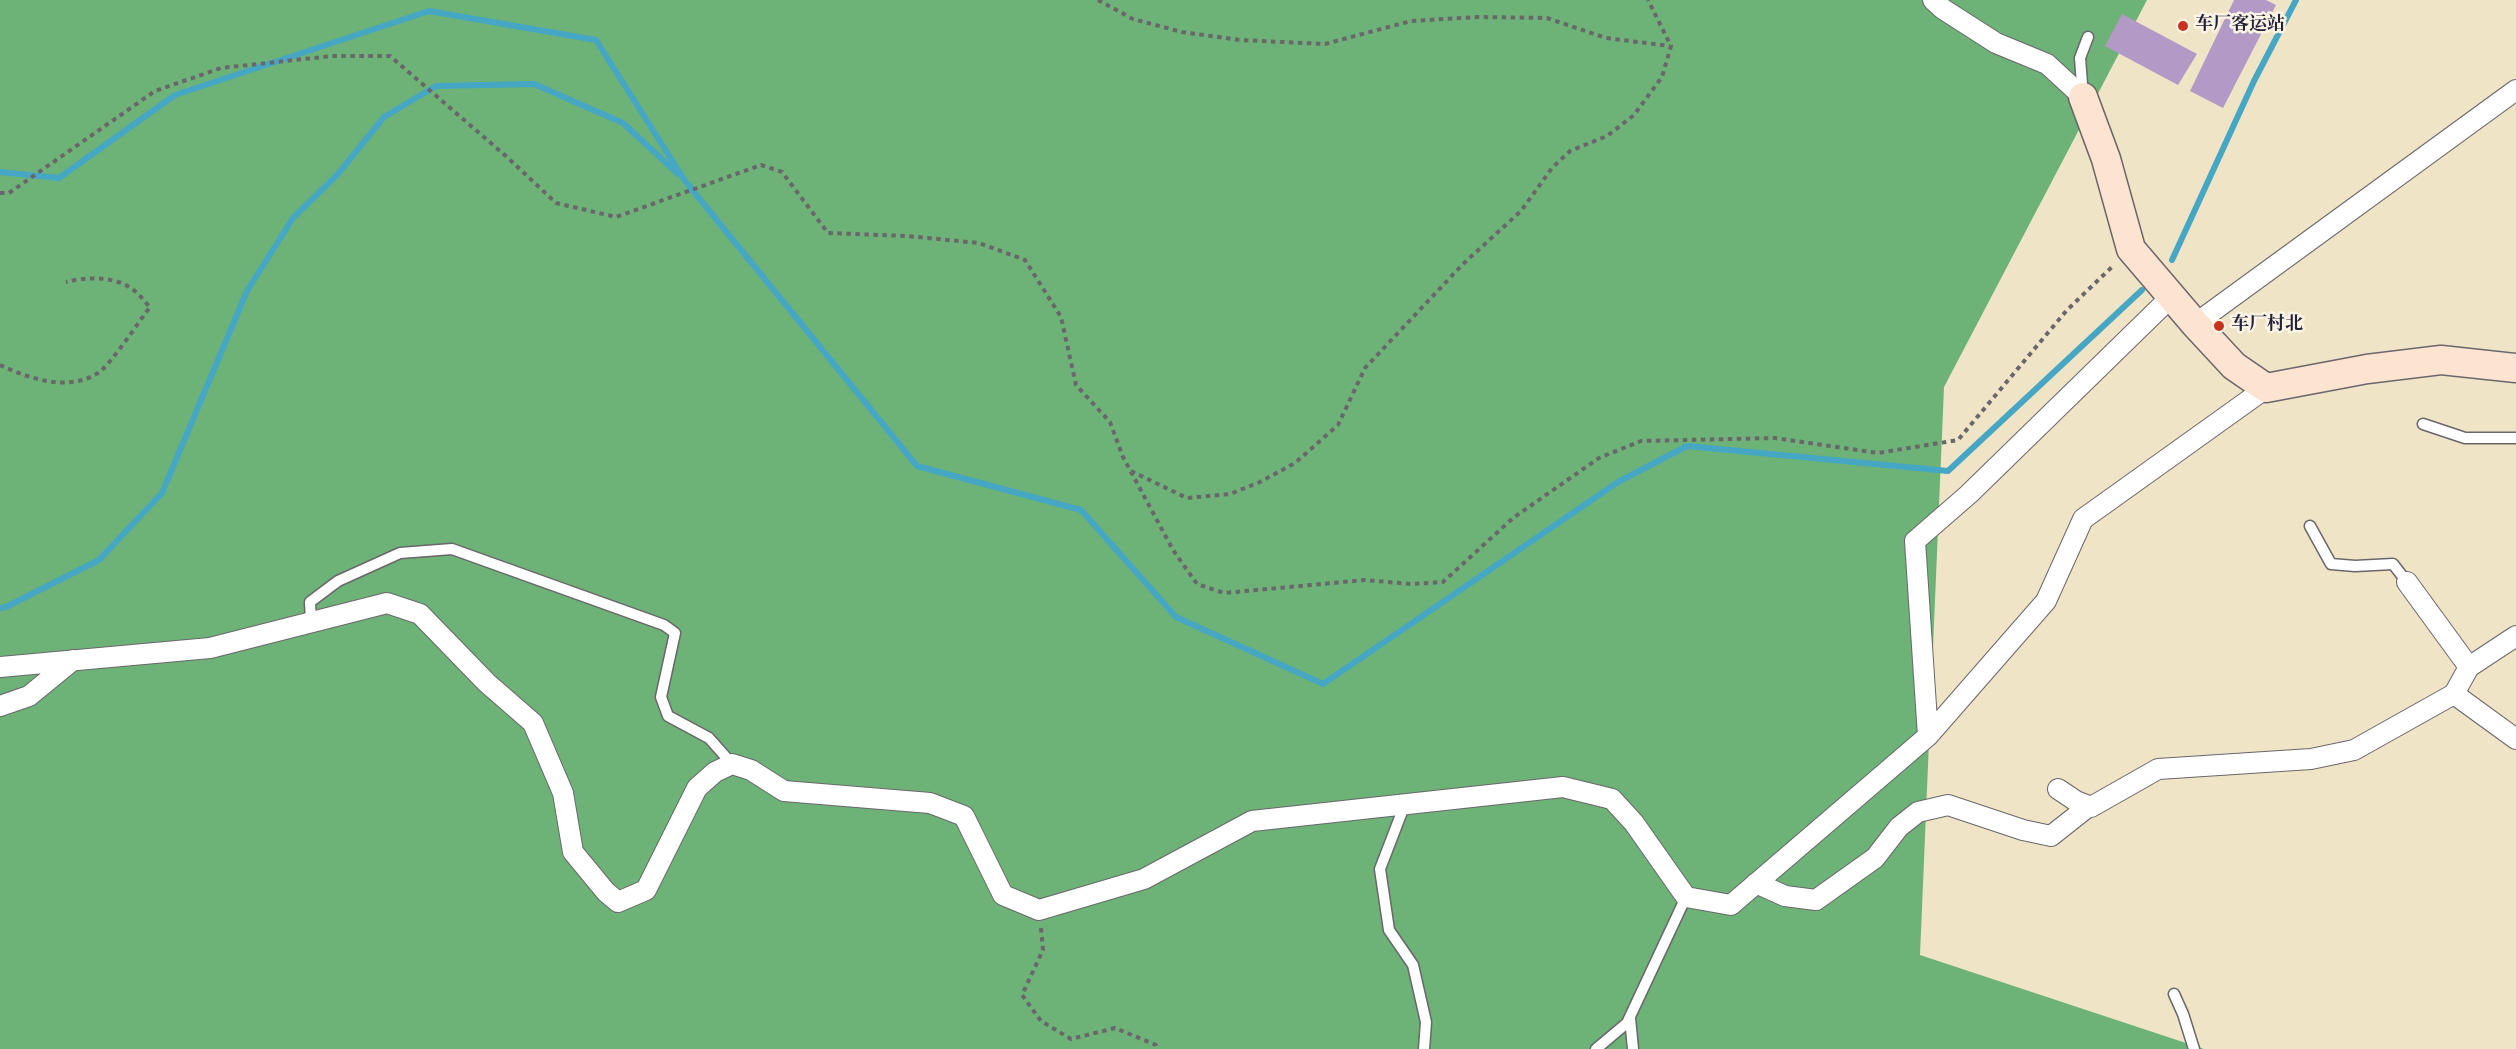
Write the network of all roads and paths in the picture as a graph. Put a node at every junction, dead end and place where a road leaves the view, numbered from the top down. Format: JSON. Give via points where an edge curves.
{"nodes":[{"id":1,"x":1098,"y":0,"type":"edge"},
{"id":2,"x":1648,"y":0,"type":"edge"},
{"id":3,"x":1933,"y":0,"type":"edge"},
{"id":4,"x":1944,"y":0,"type":"edge"},
{"id":5,"x":1959,"y":19,"type":"junction"},
{"id":6,"x":2088,"y":37,"type":"dead end"},
{"id":7,"x":1671,"y":46,"type":"junction"},
{"id":8,"x":2516,"y":90,"type":"edge"},
{"id":9,"x":2083,"y":97,"type":"junction"},
{"id":10,"x":0,"y":193,"type":"edge"},
{"id":11,"x":2131,"y":249,"type":"junction"},
{"id":12,"x":66,"y":282,"type":"dead end"},
{"id":13,"x":2171,"y":297,"type":"junction"},
{"id":14,"x":2195,"y":324,"type":"junction"},
{"id":15,"x":0,"y":365,"type":"edge"},
{"id":16,"x":2516,"y":368,"type":"edge"},
{"id":17,"x":2266,"y":388,"type":"junction"},
{"id":18,"x":2423,"y":424,"type":"dead end"},
{"id":19,"x":2516,"y":438,"type":"edge"},
{"id":20,"x":1131,"y":471,"type":"junction"},
{"id":21,"x":2310,"y":526,"type":"dead end"},
{"id":22,"x":2407,"y":582,"type":"joint"},
{"id":23,"x":311,"y":622,"type":"junction"},
{"id":24,"x":2516,"y":636,"type":"edge"},
{"id":25,"x":73,"y":660,"type":"junction"},
{"id":26,"x":0,"y":667,"type":"edge"},
{"id":27,"x":2469,"y":667,"type":"junction"},
{"id":28,"x":2454,"y":694,"type":"junction"},
{"id":29,"x":0,"y":706,"type":"edge"},
{"id":30,"x":1928,"y":736,"type":"junction"},
{"id":31,"x":2516,"y":739,"type":"edge"},
{"id":32,"x":732,"y":764,"type":"junction"},
{"id":33,"x":2058,"y":789,"type":"dead end"},
{"id":34,"x":1405,"y":804,"type":"junction"},
{"id":35,"x":2089,"y":806,"type":"junction"},
{"id":36,"x":1756,"y":883,"type":"junction"},
{"id":37,"x":1686,"y":897,"type":"junction"},
{"id":38,"x":1039,"y":910,"type":"junction"},
{"id":39,"x":2174,"y":994,"type":"dead end"},
{"id":40,"x":1630,"y":1018,"type":"junction"},
{"id":41,"x":1157,"y":1049,"type":"edge"},
{"id":42,"x":1424,"y":1049,"type":"edge"},
{"id":43,"x":1596,"y":1049,"type":"edge"},
{"id":44,"x":1633,"y":1049,"type":"edge"},
{"id":45,"x":2194,"y":1049,"type":"edge"}],
"edges":[{"from":1,"to":7,"type":"path","via":[[1133,19],[1182,32],[1239,40],[1324,44],[1411,21],[1478,17],[1547,18],[1606,38]]},
{"from":2,"to":7,"type":"path"},
{"from":3,"to":5,"type":"street"},
{"from":4,"to":5,"type":"lane"},
{"from":5,"to":9,"type":"street","via":[[1996,43],[2047,64]]},
{"from":6,"to":9,"type":"lane","via":[[2080,58]]},
{"from":7,"to":20,"type":"path","via":[[1662,77],[1634,116],[1606,136],[1570,151],[1552,168],[1521,211],[1463,264],[1365,368],[1338,425],[1295,464],[1230,494],[1187,498]]},
{"from":8,"to":14,"type":"street"},
{"from":9,"to":11,"type":"street","via":[[2106,159]]},
{"from":10,"to":20,"type":"path","via":[[9,193],[155,91],[222,68],[332,56],[390,56],[556,203],[616,217],[761,165],[782,172],[828,233],[979,243],[1025,260],[1061,317],[1076,385],[1110,422]]},
{"from":11,"to":13,"type":"street"},
{"from":11,"to":20,"type":"path","via":[[2067,310],[1958,440],[1878,453],[1775,438],[1641,441],[1599,458],[1513,518],[1443,582],[1365,580],[1224,593],[1197,584],[1173,550]]},
{"from":12,"to":15,"type":"path","via":[[102,279],[128,286],[150,307],[100,372],[76,383],[46,381]]},
{"from":13,"to":14,"type":"street"},
{"from":13,"to":30,"type":"street","via":[[1916,541]]},
{"from":14,"to":17,"type":"street","via":[[2234,366]]},
{"from":16,"to":17,"type":"street","via":[[2441,360]]},
{"from":17,"to":30,"type":"street","via":[[2083,519],[2046,601]]},
{"from":18,"to":19,"type":"lane","via":[[2464,438]]},
{"from":21,"to":22,"type":"lane","via":[[2331,564],[2392,564]]},
{"from":22,"to":27,"type":"street"},
{"from":23,"to":25,"type":"street","via":[[210,648]]},
{"from":23,"to":32,"type":"lane","via":[[310,602],[338,581],[400,554],[452,549],[675,633],[660,697],[668,716],[709,738]]},
{"from":23,"to":32,"type":"street","via":[[387,603],[420,614],[533,723],[563,794],[573,852],[618,902],[646,890],[697,788],[715,772]]},
{"from":24,"to":27,"type":"street"},
{"from":25,"to":26,"type":"street"},
{"from":25,"to":29,"type":"street","via":[[29,696]]},
{"from":27,"to":28,"type":"street"},
{"from":28,"to":31,"type":"street"},
{"from":28,"to":35,"type":"street","via":[[2354,750],[2311,759],[2158,770]]},
{"from":30,"to":36,"type":"street"},
{"from":32,"to":38,"type":"street","via":[[751,770],[784,790],[930,803],[964,816],[1004,895]]},
{"from":33,"to":35,"type":"street"},
{"from":34,"to":37,"type":"street","via":[[1563,787],[1612,799]]},
{"from":34,"to":38,"type":"street","via":[[1252,821],[1144,879]]},
{"from":34,"to":42,"type":"lane","via":[[1380,869],[1389,930],[1413,965],[1426,1022]]},
{"from":35,"to":36,"type":"street","via":[[2051,836],[1948,805],[1918,812],[1899,827],[1875,858],[1816,900],[1785,896]]},
{"from":36,"to":37,"type":"street","via":[[1731,905]]},
{"from":37,"to":40,"type":"lane"},
{"from":38,"to":41,"type":"path","via":[[1043,950],[1022,996],[1041,1021],[1071,1039],[1115,1028],[1156,1045]]},
{"from":39,"to":45,"type":"lane"},
{"from":40,"to":43,"type":"lane"},
{"from":40,"to":44,"type":"lane"}]}
